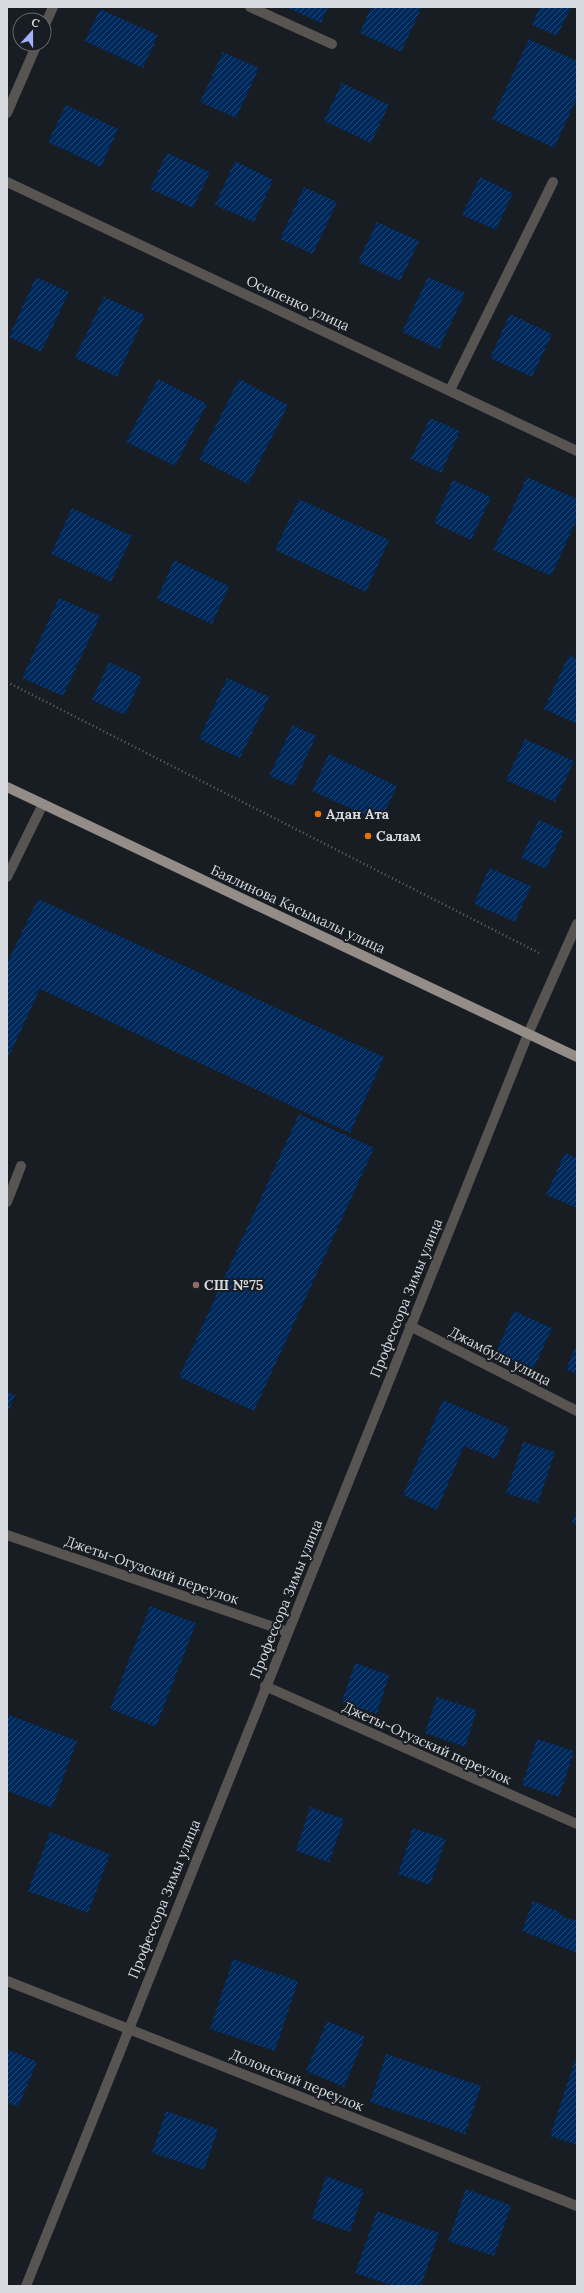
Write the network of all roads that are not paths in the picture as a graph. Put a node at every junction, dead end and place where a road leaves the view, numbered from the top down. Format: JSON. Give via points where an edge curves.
{"nodes":[{"id":1,"x":250,"y":7,"type":"edge"},
{"id":2,"x":332,"y":44,"type":"dead end"},
{"id":3,"x":34,"y":52,"type":"edge"},
{"id":4,"x":7,"y":113,"type":"edge"},
{"id":5,"x":7,"y":182,"type":"edge"},
{"id":6,"x":553,"y":182,"type":"dead end"},
{"id":7,"x":450,"y":390,"type":"junction"},
{"id":8,"x":577,"y":450,"type":"edge"},
{"id":9,"x":7,"y":786,"type":"edge"},
{"id":10,"x":43,"y":804,"type":"junction"},
{"id":11,"x":7,"y":877,"type":"edge"},
{"id":12,"x":577,"y":924,"type":"edge"},
{"id":13,"x":528,"y":1034,"type":"junction"},
{"id":14,"x":577,"y":1057,"type":"edge"},
{"id":15,"x":21,"y":1166,"type":"dead end"},
{"id":16,"x":7,"y":1202,"type":"edge"},
{"id":17,"x":410,"y":1326,"type":"junction"},
{"id":18,"x":577,"y":1411,"type":"edge"},
{"id":19,"x":7,"y":1535,"type":"edge"},
{"id":20,"x":288,"y":1632,"type":"junction"},
{"id":21,"x":266,"y":1686,"type":"junction"},
{"id":22,"x":577,"y":1824,"type":"edge"},
{"id":23,"x":7,"y":1981,"type":"edge"},
{"id":24,"x":127,"y":2028,"type":"junction"},
{"id":25,"x":577,"y":2206,"type":"edge"},
{"id":26,"x":26,"y":2286,"type":"edge"}],
"edges":[{"from":1,"to":2,"type":"street"},
{"from":3,"to":4,"type":"street"},
{"from":5,"to":7,"type":"street","name":"Осипенко улица"},
{"from":6,"to":7,"type":"street"},
{"from":7,"to":8,"type":"street","name":"Осипенко улица"},
{"from":9,"to":10,"type":"main road","name":"Баялинова Касымалы улица"},
{"from":10,"to":11,"type":"street"},
{"from":10,"to":13,"type":"main road","name":"Баялинова Касымалы улица"},
{"from":12,"to":13,"type":"street","name":"Профессора Зимы улица"},
{"from":13,"to":14,"type":"main road","name":"Баялинова Касымалы улица"},
{"from":13,"to":17,"type":"street","name":"Профессора Зимы улица"},
{"from":15,"to":16,"type":"street"},
{"from":17,"to":18,"type":"street","name":"Джамбула улица"},
{"from":17,"to":20,"type":"street","name":"Профессора Зимы улица"},
{"from":19,"to":20,"type":"street","name":"Джеты-Огузский переулок"},
{"from":20,"to":21,"type":"street","name":"Профессора Зимы улица"},
{"from":21,"to":22,"type":"street","name":"Джеты-Огузский переулок"},
{"from":21,"to":24,"type":"street","name":"Профессора Зимы улица"},
{"from":23,"to":24,"type":"street","name":"Долонский переулок"},
{"from":24,"to":25,"type":"street","name":"Долонский переулок"},
{"from":24,"to":26,"type":"street","name":"Профессора Зимы улица"}]}
